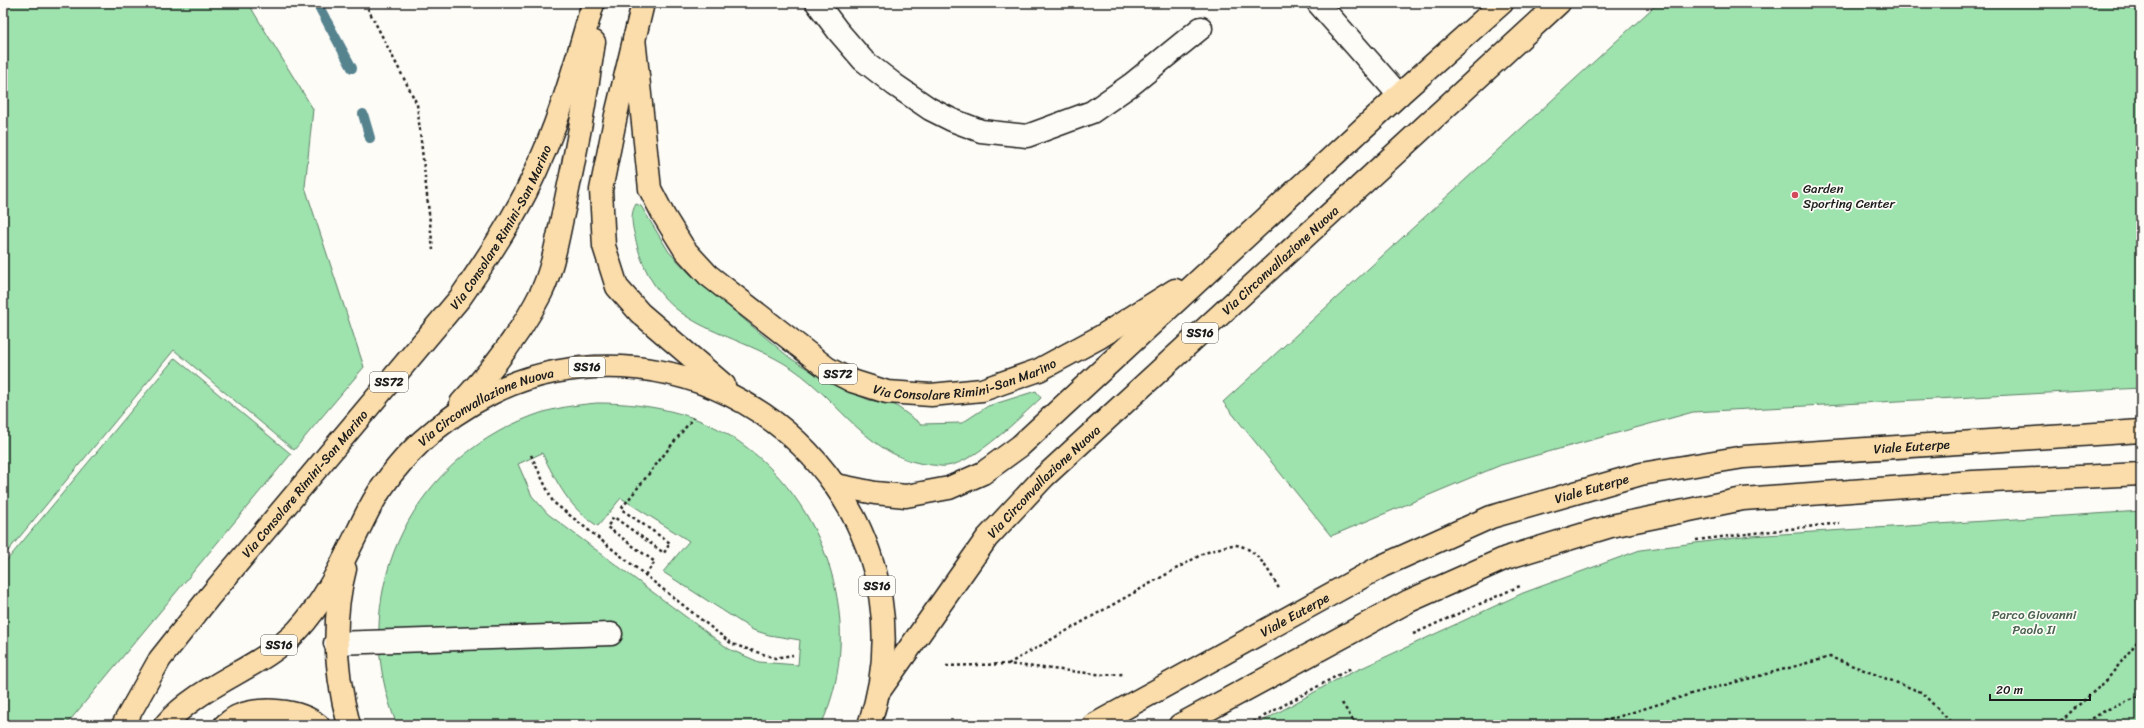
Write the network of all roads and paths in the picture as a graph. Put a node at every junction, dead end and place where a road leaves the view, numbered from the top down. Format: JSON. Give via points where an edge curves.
{"nodes":[{"id":1,"x":365,"y":3,"type":"edge"},
{"id":2,"x":593,"y":3,"type":"edge"},
{"id":3,"x":600,"y":3,"type":"edge"},
{"id":4,"x":643,"y":3,"type":"edge"},
{"id":5,"x":817,"y":3,"type":"edge"},
{"id":6,"x":1318,"y":3,"type":"edge"},
{"id":7,"x":1502,"y":3,"type":"edge"},
{"id":8,"x":1559,"y":3,"type":"edge"},
{"id":9,"x":1201,"y":28,"type":"dead end"},
{"id":10,"x":634,"y":38,"type":"junction"},
{"id":11,"x":1400,"y":95,"type":"junction"},
{"id":12,"x":433,"y":250,"type":"dead end"},
{"id":13,"x":1220,"y":261,"type":"junction"},
{"id":14,"x":737,"y":397,"type":"junction"},
{"id":15,"x":693,"y":418,"type":"dead end"},
{"id":16,"x":444,"y":421,"type":"junction"},
{"id":17,"x":2141,"y":431,"type":"edge"},
{"id":18,"x":531,"y":455,"type":"dead end"},
{"id":19,"x":2141,"y":474,"type":"edge"},
{"id":20,"x":836,"y":485,"type":"junction"},
{"id":21,"x":1847,"y":522,"type":"dead end"},
{"id":22,"x":359,"y":530,"type":"junction"},
{"id":23,"x":1690,"y":541,"type":"dead end"},
{"id":24,"x":645,"y":575,"type":"junction"},
{"id":25,"x":1525,"y":584,"type":"dead end"},
{"id":26,"x":1282,"y":592,"type":"dead end"},
{"id":27,"x":611,"y":634,"type":"dead end"},
{"id":28,"x":1412,"y":634,"type":"dead end"},
{"id":29,"x":2141,"y":637,"type":"edge"},
{"id":30,"x":335,"y":643,"type":"junction"},
{"id":31,"x":793,"y":655,"type":"dead end"},
{"id":32,"x":1008,"y":664,"type":"junction"},
{"id":33,"x":1358,"y":664,"type":"dead end"},
{"id":34,"x":946,"y":666,"type":"dead end"},
{"id":35,"x":1130,"y":674,"type":"dead end"},
{"id":36,"x":877,"y":694,"type":"junction"},
{"id":37,"x":2141,"y":696,"type":"edge"},
{"id":38,"x":1342,"y":703,"type":"dead end"},
{"id":39,"x":123,"y":725,"type":"edge"},
{"id":40,"x":165,"y":725,"type":"edge"},
{"id":41,"x":225,"y":725,"type":"edge"},
{"id":42,"x":318,"y":725,"type":"edge"},
{"id":43,"x":349,"y":725,"type":"edge"},
{"id":44,"x":869,"y":725,"type":"edge"},
{"id":45,"x":1094,"y":725,"type":"edge"},
{"id":46,"x":1180,"y":725,"type":"edge"},
{"id":47,"x":1248,"y":725,"type":"edge"},
{"id":48,"x":1356,"y":725,"type":"edge"},
{"id":49,"x":1592,"y":725,"type":"edge"},
{"id":50,"x":1954,"y":725,"type":"edge"},
{"id":51,"x":2056,"y":725,"type":"edge"},
{"id":52,"x":2082,"y":725,"type":"edge"}],
"edges":[{"from":1,"to":12,"type":"path","via":[[417,104]]},
{"from":2,"to":39,"type":"main road","name":"Via Consolare Rimini-San Marino","number":"SS72","via":[[551,136],[526,192],[494,248],[460,298],[160,658]]},
{"from":3,"to":16,"type":"main road","via":[[580,137],[556,244],[541,292],[488,374]]},
{"from":4,"to":10,"type":"main road","name":"Via Consolare Rimini-San Marino","number":"SS72"},
{"from":5,"to":9,"type":"lane","via":[[863,60],[930,109],[981,131],[1027,136],[1092,112],[1132,84]]},
{"from":6,"to":11,"type":"lane"},
{"from":7,"to":11,"type":"main road"},
{"from":8,"to":36,"type":"main road","name":"Via Circonvallazione Nuova","number":"SS16","via":[[1044,476],[987,538]]},
{"from":10,"to":13,"type":"main road","name":"Via Consolare Rimini-San Marino","number":"SS72","via":[[650,189],[685,250],[708,275],[827,368],[852,381],[888,392],[931,395],[982,390],[1039,370],[1100,337]]},
{"from":10,"to":14,"type":"main road","name":"Via Consolare Rimini-San Marino","number":"SS72","via":[[601,190],[604,246],[618,287],[635,308]]},
{"from":11,"to":13,"type":"main road"},
{"from":13,"to":20,"type":"main road","via":[[1020,446],[983,473],[949,488],[906,496]]},
{"from":14,"to":16,"type":"main road","name":"Via Circonvallazione Nuova","number":"SS16","via":[[688,377],[646,368],[597,366],[550,372],[496,391]]},
{"from":14,"to":20,"type":"main road","name":"Via Circonvallazione Nuova","number":"SS16","via":[[774,420],[810,452]]},
{"from":15,"to":24,"type":"path","via":[[621,509],[670,544],[664,552],[614,517],[607,527],[655,562]]},
{"from":16,"to":22,"type":"main road","name":"Via Circonvallazione Nuova","number":"SS16","via":[[416,446],[383,485]]},
{"from":17,"to":45,"type":"main road","name":"Viale Euterpe","via":[[1744,457],[1641,474],[1491,517],[1382,566]]},
{"from":18,"to":24,"type":"path","via":[[553,502]]},
{"from":19,"to":46,"type":"main road","via":[[1973,482],[1743,499],[1611,526],[1506,558],[1409,601]]},
{"from":20,"to":36,"type":"main road","name":"Via Circonvallazione Nuova","number":"SS16","via":[[860,528],[876,576],[883,627],[883,651]]},
{"from":21,"to":23,"type":"path"},
{"from":22,"to":30,"type":"main road","name":"Via Circonvallazione Nuova","number":"SS16","via":[[342,582]]},
{"from":22,"to":40,"type":"main road","name":"Via Circonvallazione Nuova","number":"SS16","via":[[342,565],[296,632],[266,655],[203,693]]},
{"from":24,"to":31,"type":"path","via":[[732,644],[775,658]]},
{"from":25,"to":28,"type":"path"},
{"from":26,"to":32,"type":"path","via":[[1261,560],[1247,549],[1234,545],[1204,553]]},
{"from":27,"to":30,"type":"lane"},
{"from":29,"to":51,"type":"path","via":[[2106,681]]},
{"from":30,"to":43,"type":"main road","name":"Via Circonvallazione Nuova","number":"SS16","via":[[340,693]]},
{"from":32,"to":34,"type":"path"},
{"from":32,"to":35,"type":"path","via":[[1105,675]]},
{"from":33,"to":47,"type":"path"},
{"from":36,"to":44,"type":"main road","name":"Via Circonvallazione Nuova","number":"SS16"},
{"from":37,"to":52,"type":"path","via":[[2106,710]]},
{"from":38,"to":48,"type":"path"},
{"from":41,"to":42,"type":"main road","via":[[238,716],[270,710],[295,714]]},
{"from":49,"to":50,"type":"path","via":[[1691,694],[1830,657],[1921,692]]}]}
